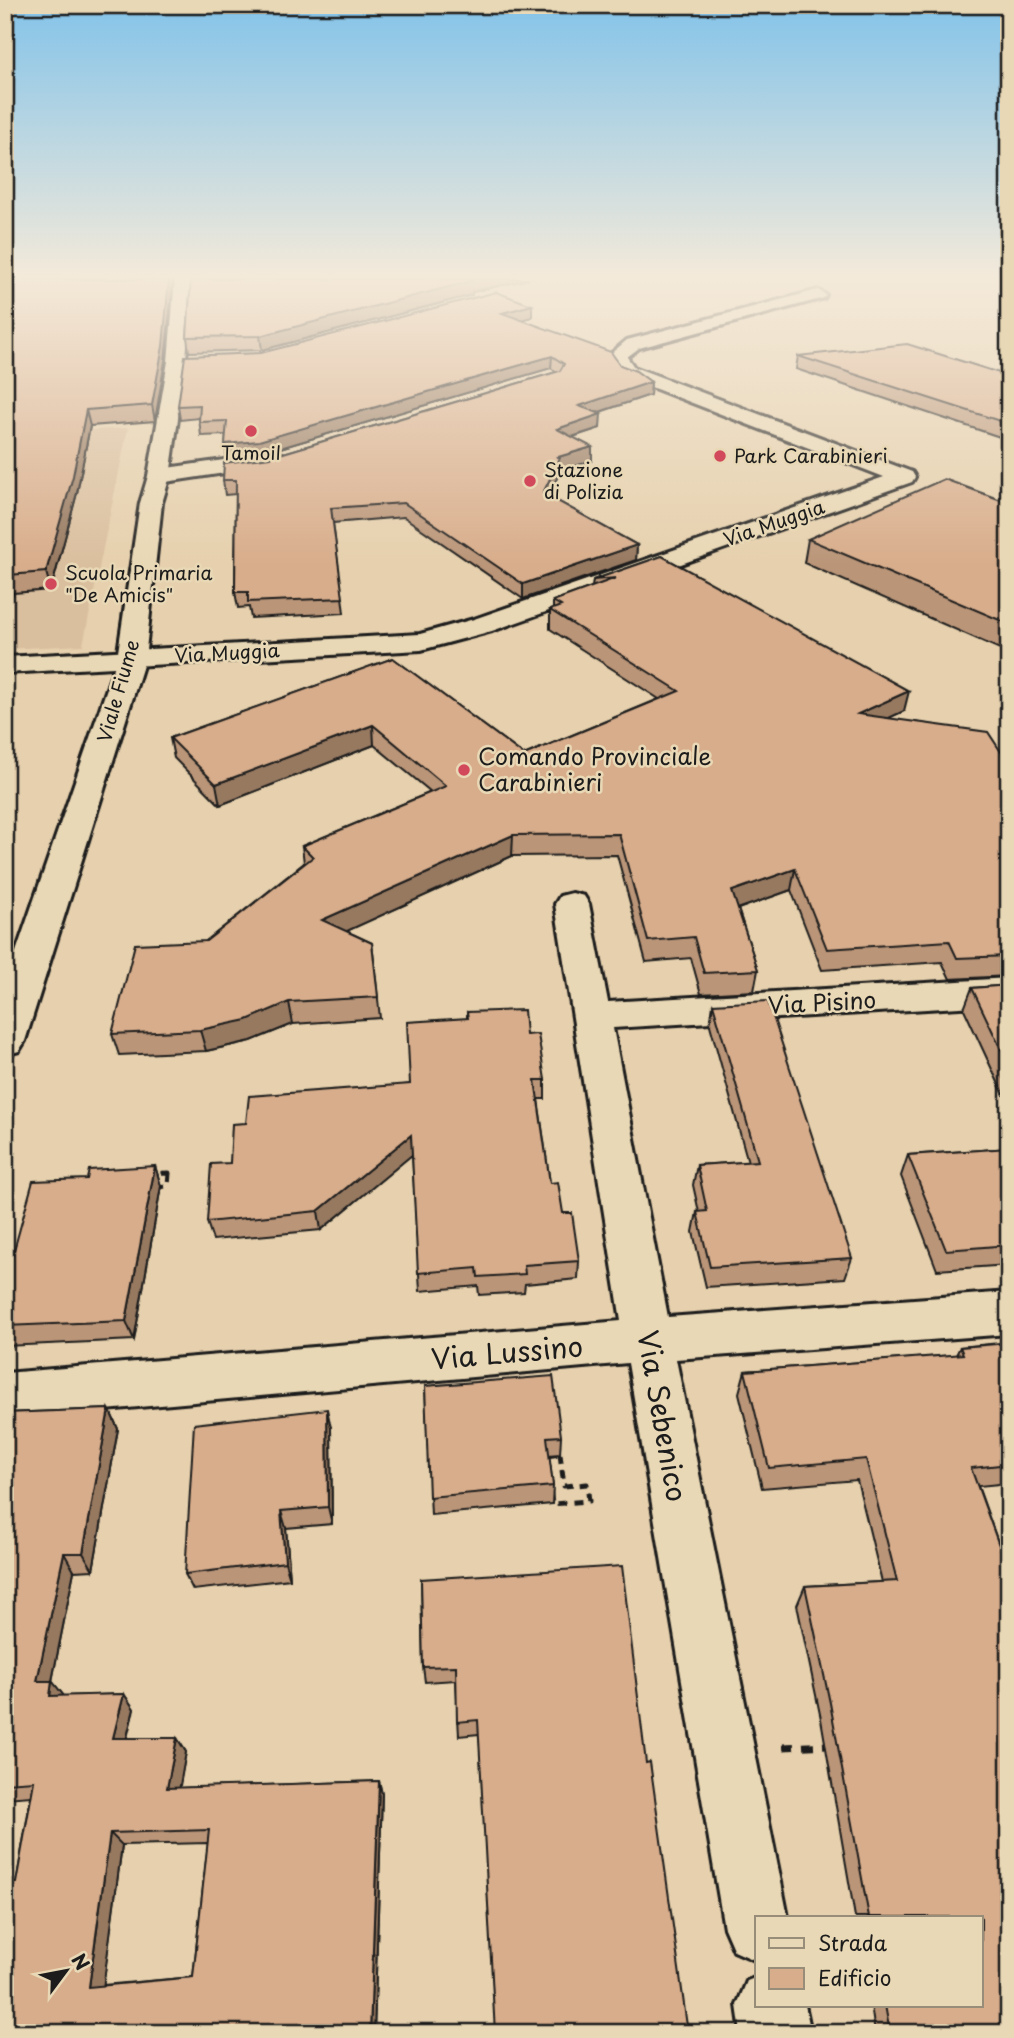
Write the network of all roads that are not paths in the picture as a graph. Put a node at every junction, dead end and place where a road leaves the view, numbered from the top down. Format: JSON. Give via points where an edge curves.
{"nodes":[{"id":1,"x":180,"y":374,"type":"edge"},
{"id":2,"x":635,"y":374,"type":"edge"},
{"id":3,"x":289,"y":455,"type":"edge"},
{"id":4,"x":159,"y":476,"type":"junction"},
{"id":5,"x":131,"y":659,"type":"junction"},
{"id":6,"x":5,"y":665,"type":"edge"},
{"id":7,"x":572,"y":904,"type":"dead end"},
{"id":8,"x":1009,"y":991,"type":"edge"},
{"id":9,"x":594,"y":1016,"type":"junction"},
{"id":10,"x":5,"y":1041,"type":"edge"},
{"id":11,"x":1009,"y":1313,"type":"edge"},
{"id":12,"x":648,"y":1340,"type":"junction"},
{"id":13,"x":5,"y":1396,"type":"edge"},
{"id":14,"x":755,"y":1917,"type":"edge"},
{"id":15,"x":771,"y":2007,"type":"edge"},
{"id":16,"x":776,"y":2033,"type":"edge"}],
"edges":[{"from":1,"to":4,"type":"street","name":"Viale Fiume"},
{"from":2,"to":5,"type":"street","name":"Via Muggia","via":[[904,477],[483,625],[421,642]]},
{"from":3,"to":4,"type":"street","via":[[263,463]]},
{"from":4,"to":5,"type":"street","name":"Viale Fiume","via":[[151,503]]},
{"from":5,"to":6,"type":"street"},
{"from":5,"to":10,"type":"street","name":"Viale Fiume"},
{"from":7,"to":9,"type":"street","name":"Via Sebenico"},
{"from":8,"to":9,"type":"street","name":"Via Pisino"},
{"from":9,"to":12,"type":"street","name":"Via Sebenico"},
{"from":11,"to":12,"type":"street","name":"Via Lussino"},
{"from":12,"to":13,"type":"street","name":"Via Lussino"},
{"from":12,"to":14,"type":"street","name":"Via Sebenico"},
{"from":15,"to":16,"type":"street"}]}
